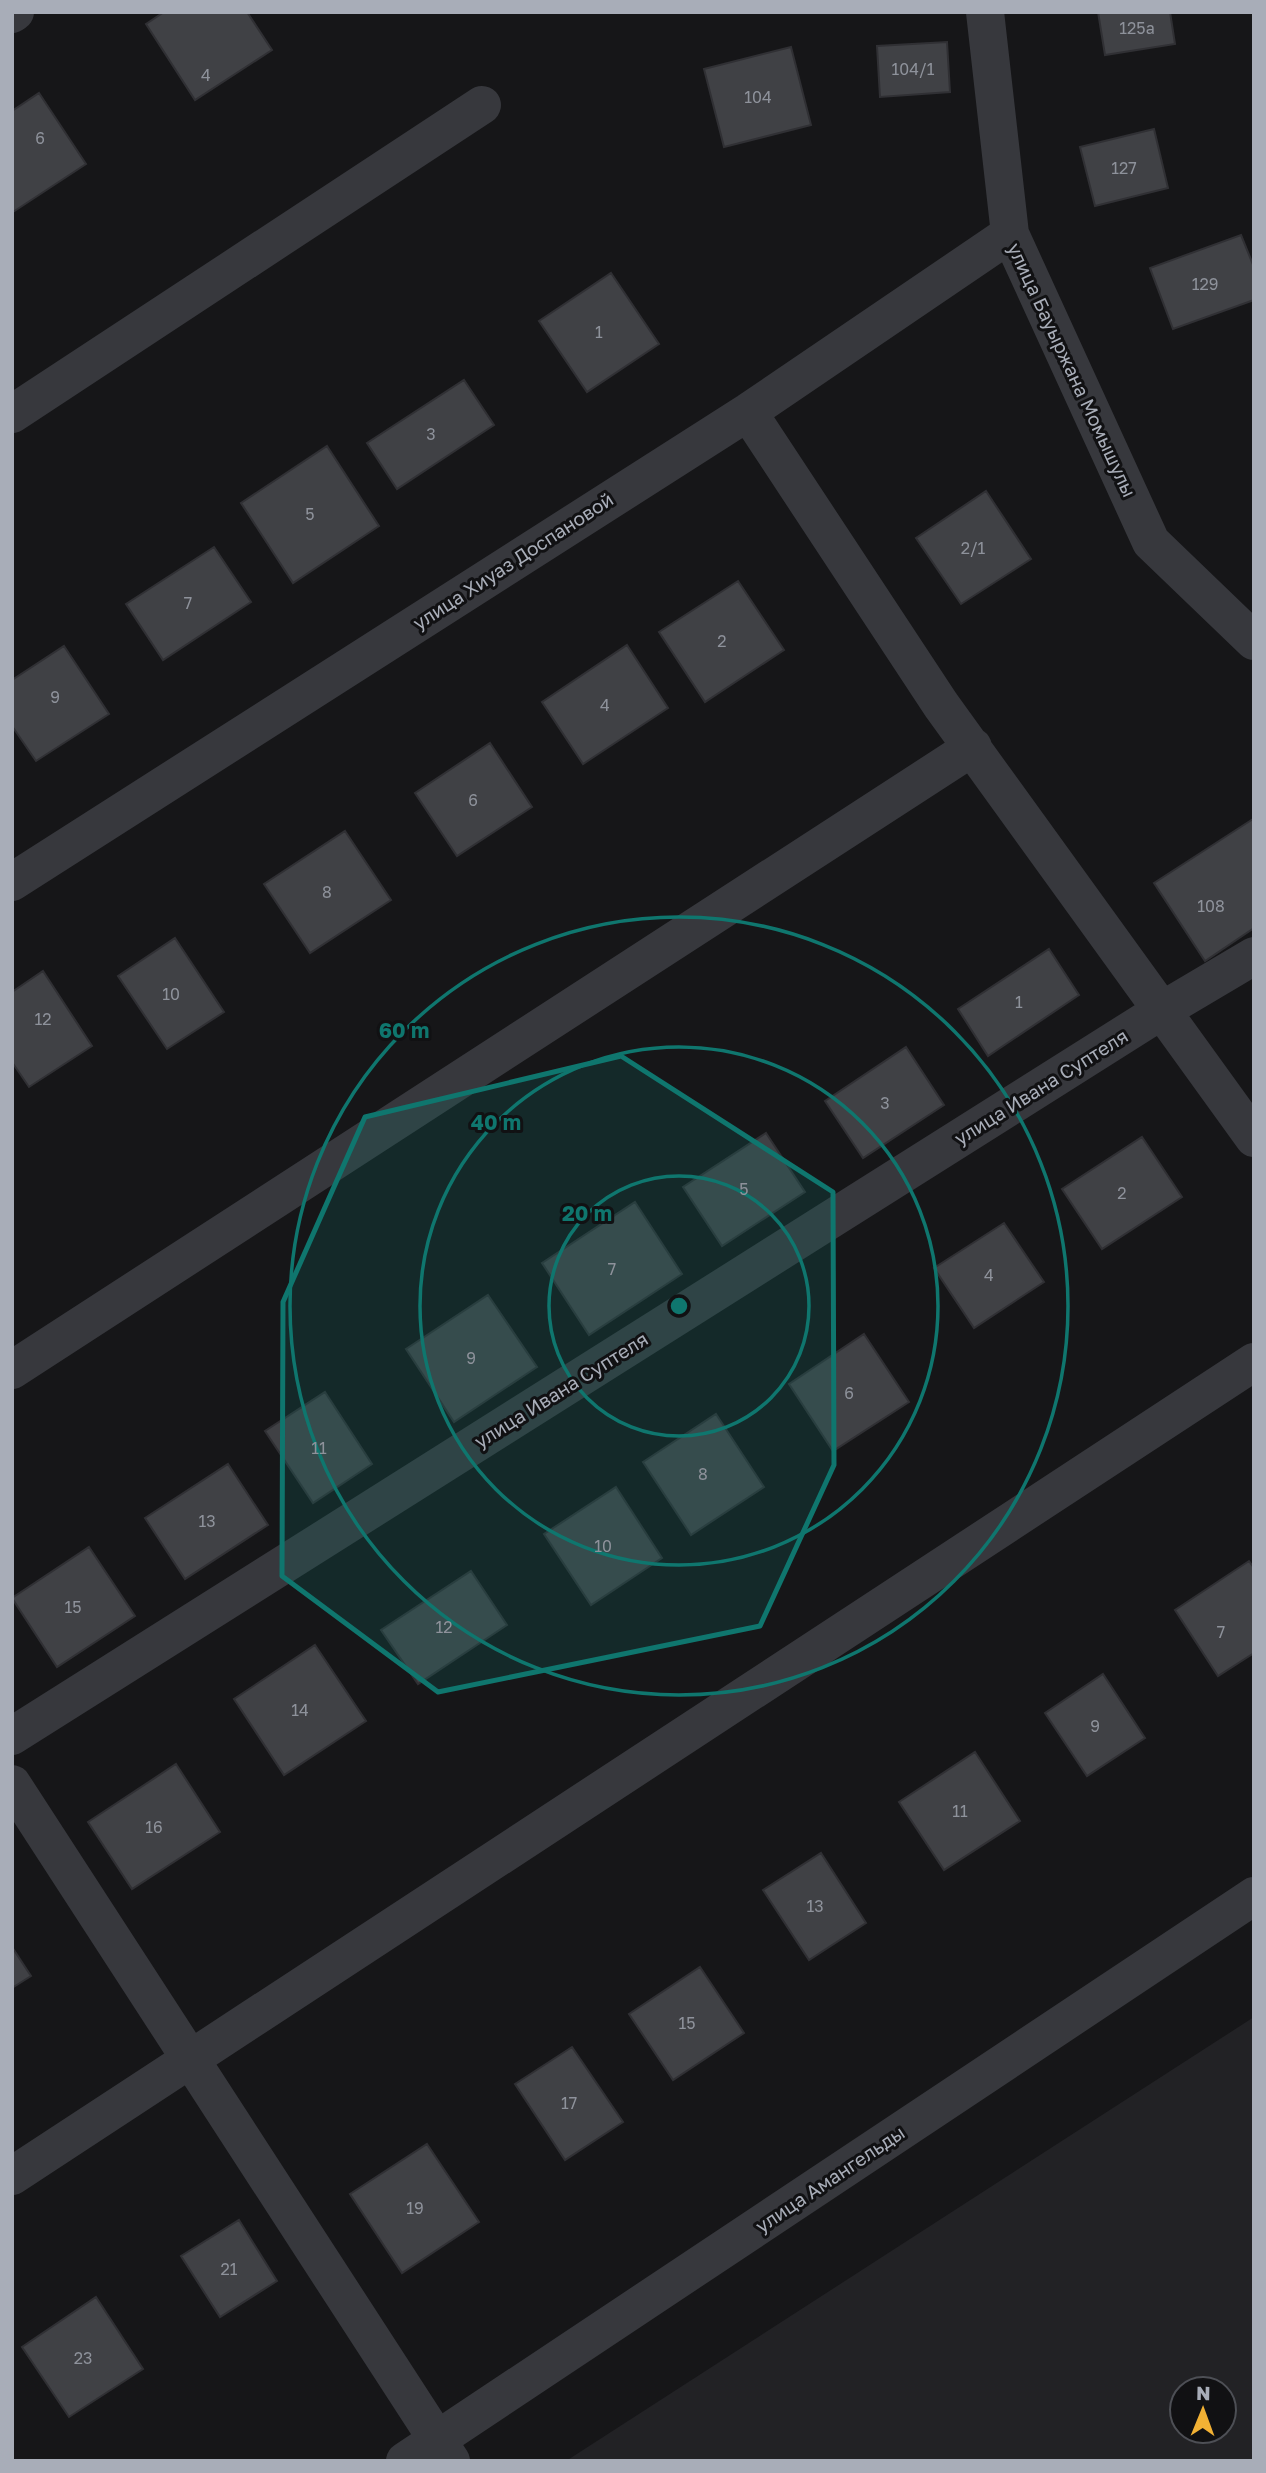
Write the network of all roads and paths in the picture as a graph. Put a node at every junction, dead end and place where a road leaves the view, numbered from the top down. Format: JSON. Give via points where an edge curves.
{"nodes":[{"id":1,"x":985,"y":12,"type":"edge"},
{"id":2,"x":482,"y":105,"type":"dead end"},
{"id":3,"x":1010,"y":234,"type":"junction"},
{"id":4,"x":748,"y":412,"type":"junction"},
{"id":5,"x":12,"y":414,"type":"edge"},
{"id":6,"x":1254,"y":641,"type":"edge"},
{"id":7,"x":973,"y":747,"type":"junction"},
{"id":8,"x":12,"y":881,"type":"edge"},
{"id":9,"x":1254,"y":956,"type":"edge"},
{"id":10,"x":1161,"y":1011,"type":"junction"},
{"id":11,"x":1254,"y":1138,"type":"edge"},
{"id":12,"x":1254,"y":1362,"type":"edge"},
{"id":13,"x":12,"y":1370,"type":"edge"},
{"id":14,"x":12,"y":1736,"type":"edge"},
{"id":15,"x":12,"y":1784,"type":"edge"},
{"id":16,"x":1254,"y":1896,"type":"edge"},
{"id":17,"x":191,"y":2059,"type":"junction"},
{"id":18,"x":12,"y":2176,"type":"edge"},
{"id":19,"x":445,"y":2451,"type":"edge"},
{"id":20,"x":405,"y":2461,"type":"edge"}],
"edges":[{"from":1,"to":3,"type":"street","name":"улица Бауыржана Момышулы"},
{"from":2,"to":5,"type":"street"},
{"from":3,"to":4,"type":"street","name":"улица Хиуаз Доспановой"},
{"from":3,"to":6,"type":"street","name":"улица Бауыржана Момышулы","via":[[1151,542]]},
{"from":4,"to":7,"type":"street"},
{"from":4,"to":8,"type":"street","name":"улица Хиуаз Доспановой"},
{"from":7,"to":10,"type":"street"},
{"from":7,"to":13,"type":"street"},
{"from":9,"to":10,"type":"street","name":"улица Ивана Суптеля"},
{"from":10,"to":11,"type":"street"},
{"from":10,"to":14,"type":"street","name":"улица Ивана Суптеля"},
{"from":12,"to":17,"type":"street"},
{"from":15,"to":17,"type":"street"},
{"from":16,"to":19,"type":"street","name":"улица Амангельды"},
{"from":17,"to":18,"type":"street"},
{"from":17,"to":19,"type":"street"},
{"from":19,"to":20,"type":"street","name":"улица Амангельды"}]}
